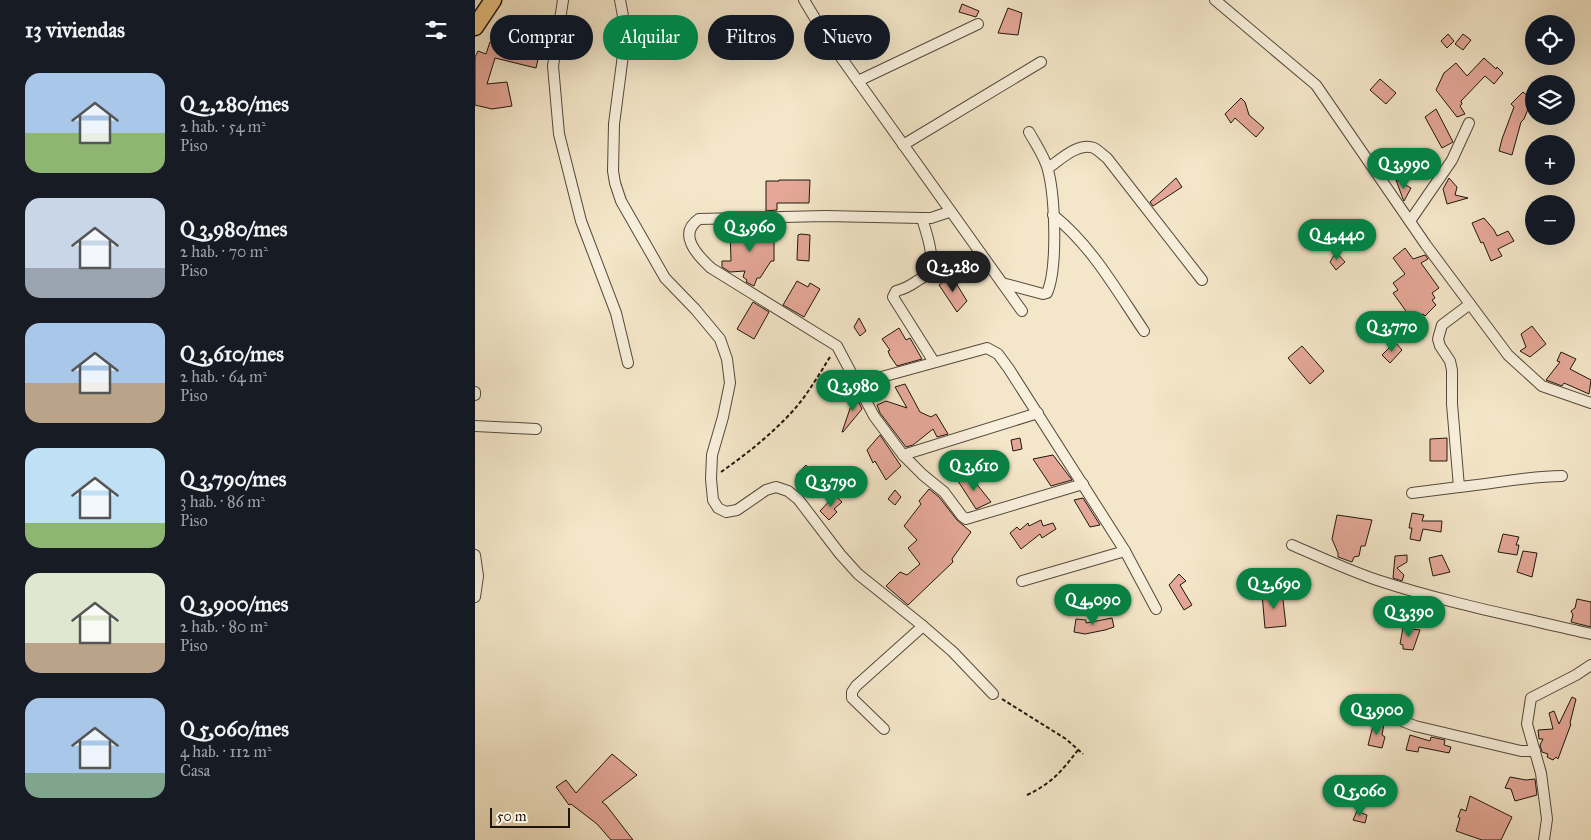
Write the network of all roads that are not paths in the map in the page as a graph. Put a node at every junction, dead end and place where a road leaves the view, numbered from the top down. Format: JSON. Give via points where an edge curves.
{"nodes":[{"id":1,"x":493,"y":0,"type":"edge"},
{"id":2,"x":563,"y":0,"type":"edge"},
{"id":3,"x":621,"y":0,"type":"edge"},
{"id":4,"x":803,"y":0,"type":"edge"},
{"id":5,"x":1215,"y":0,"type":"edge"},
{"id":6,"x":978,"y":24,"type":"dead end"},
{"id":7,"x":475,"y":27,"type":"edge"},
{"id":8,"x":1041,"y":62,"type":"dead end"},
{"id":9,"x":858,"y":82,"type":"junction"},
{"id":10,"x":1469,"y":124,"type":"dead end"},
{"id":11,"x":1029,"y":132,"type":"dead end"},
{"id":12,"x":903,"y":145,"type":"junction"},
{"id":13,"x":1048,"y":168,"type":"junction"},
{"id":14,"x":949,"y":212,"type":"junction"},
{"id":15,"x":1053,"y":215,"type":"junction"},
{"id":16,"x":922,"y":218,"type":"junction"},
{"id":17,"x":1409,"y":220,"type":"junction"},
{"id":18,"x":1202,"y":280,"type":"dead end"},
{"id":19,"x":1002,"y":283,"type":"junction"},
{"id":20,"x":1470,"y":304,"type":"junction"},
{"id":21,"x":1022,"y":312,"type":"dead end"},
{"id":22,"x":1144,"y":331,"type":"dead end"},
{"id":23,"x":934,"y":362,"type":"junction"},
{"id":24,"x":628,"y":363,"type":"dead end"},
{"id":25,"x":856,"y":384,"type":"junction"},
{"id":26,"x":1591,"y":403,"type":"edge"},
{"id":27,"x":1038,"y":413,"type":"junction"},
{"id":28,"x":475,"y":426,"type":"edge"},
{"id":29,"x":536,"y":429,"type":"dead end"},
{"id":30,"x":903,"y":455,"type":"junction"},
{"id":31,"x":1562,"y":476,"type":"dead end"},
{"id":32,"x":1083,"y":484,"type":"junction"},
{"id":33,"x":1459,"y":487,"type":"junction"},
{"id":34,"x":1412,"y":493,"type":"dead end"},
{"id":35,"x":1292,"y":545,"type":"dead end"},
{"id":36,"x":1125,"y":551,"type":"junction"},
{"id":37,"x":475,"y":555,"type":"edge"},
{"id":38,"x":1022,"y":581,"type":"dead end"},
{"id":39,"x":475,"y":597,"type":"edge"},
{"id":40,"x":1156,"y":609,"type":"dead end"},
{"id":41,"x":923,"y":626,"type":"junction"},
{"id":42,"x":1591,"y":634,"type":"edge"},
{"id":43,"x":1591,"y":665,"type":"edge"},
{"id":44,"x":993,"y":694,"type":"road end"},
{"id":45,"x":1351,"y":701,"type":"dead end"},
{"id":46,"x":884,"y":729,"type":"dead end"},
{"id":47,"x":1535,"y":751,"type":"junction"},
{"id":48,"x":1544,"y":840,"type":"edge"}],
"edges":[{"from":1,"to":7,"type":"main road"},
{"from":2,"to":24,"type":"street","via":[[553,66],[559,134],[581,221],[616,313]]},
{"from":3,"to":41,"type":"street","via":[[626,32],[614,124],[613,171],[621,201],[665,278],[721,340],[727,359],[730,383],[712,455],[713,500],[726,512],[737,510],[766,490],[776,487],[788,491],[798,498],[858,574]]},
{"from":4,"to":9,"type":"street"},
{"from":5,"to":17,"type":"street","via":[[1315,85]]},
{"from":6,"to":9,"type":"street"},
{"from":8,"to":12,"type":"street"},
{"from":9,"to":12,"type":"street"},
{"from":10,"to":17,"type":"street","via":[[1452,160]]},
{"from":11,"to":13,"type":"street"},
{"from":12,"to":14,"type":"street"},
{"from":13,"to":15,"type":"street"},
{"from":13,"to":18,"type":"street","via":[[1077,149],[1095,148],[1107,158]]},
{"from":14,"to":16,"type":"street"},
{"from":14,"to":19,"type":"street"},
{"from":15,"to":19,"type":"street","via":[[1054,257],[1047,292],[1043,294]]},
{"from":15,"to":22,"type":"street","via":[[1070,229],[1097,262]]},
{"from":16,"to":23,"type":"street","via":[[930,245],[931,268],[905,289],[896,291],[893,297]]},
{"from":16,"to":25,"type":"street","via":[[709,218],[699,219],[688,231],[699,256],[711,268],[837,346]]},
{"from":17,"to":20,"type":"street"},
{"from":19,"to":21,"type":"street"},
{"from":20,"to":26,"type":"street","via":[[1507,355],[1542,386]]},
{"from":20,"to":33,"type":"street","via":[[1442,325],[1438,339],[1452,370],[1451,404]]},
{"from":23,"to":25,"type":"street"},
{"from":23,"to":27,"type":"street","via":[[987,348],[998,354]]},
{"from":25,"to":30,"type":"street","via":[[874,416]]},
{"from":27,"to":30,"type":"street"},
{"from":27,"to":32,"type":"street"},
{"from":28,"to":29,"type":"street"},
{"from":30,"to":32,"type":"street","via":[[944,492],[966,519]]},
{"from":31,"to":33,"type":"street"},
{"from":32,"to":36,"type":"street"},
{"from":33,"to":34,"type":"street"},
{"from":35,"to":42,"type":"street","via":[[1378,580],[1464,605]]},
{"from":36,"to":38,"type":"street"},
{"from":36,"to":40,"type":"street"},
{"from":37,"to":39,"type":"street","via":[[479,576]]},
{"from":41,"to":44,"type":"street"},
{"from":41,"to":46,"type":"street","via":[[852,692],[852,698]]},
{"from":43,"to":47,"type":"street","via":[[1531,698],[1527,724]]},
{"from":45,"to":47,"type":"street","via":[[1415,726],[1521,751]]},
{"from":47,"to":48,"type":"street","via":[[1547,819]]}]}
